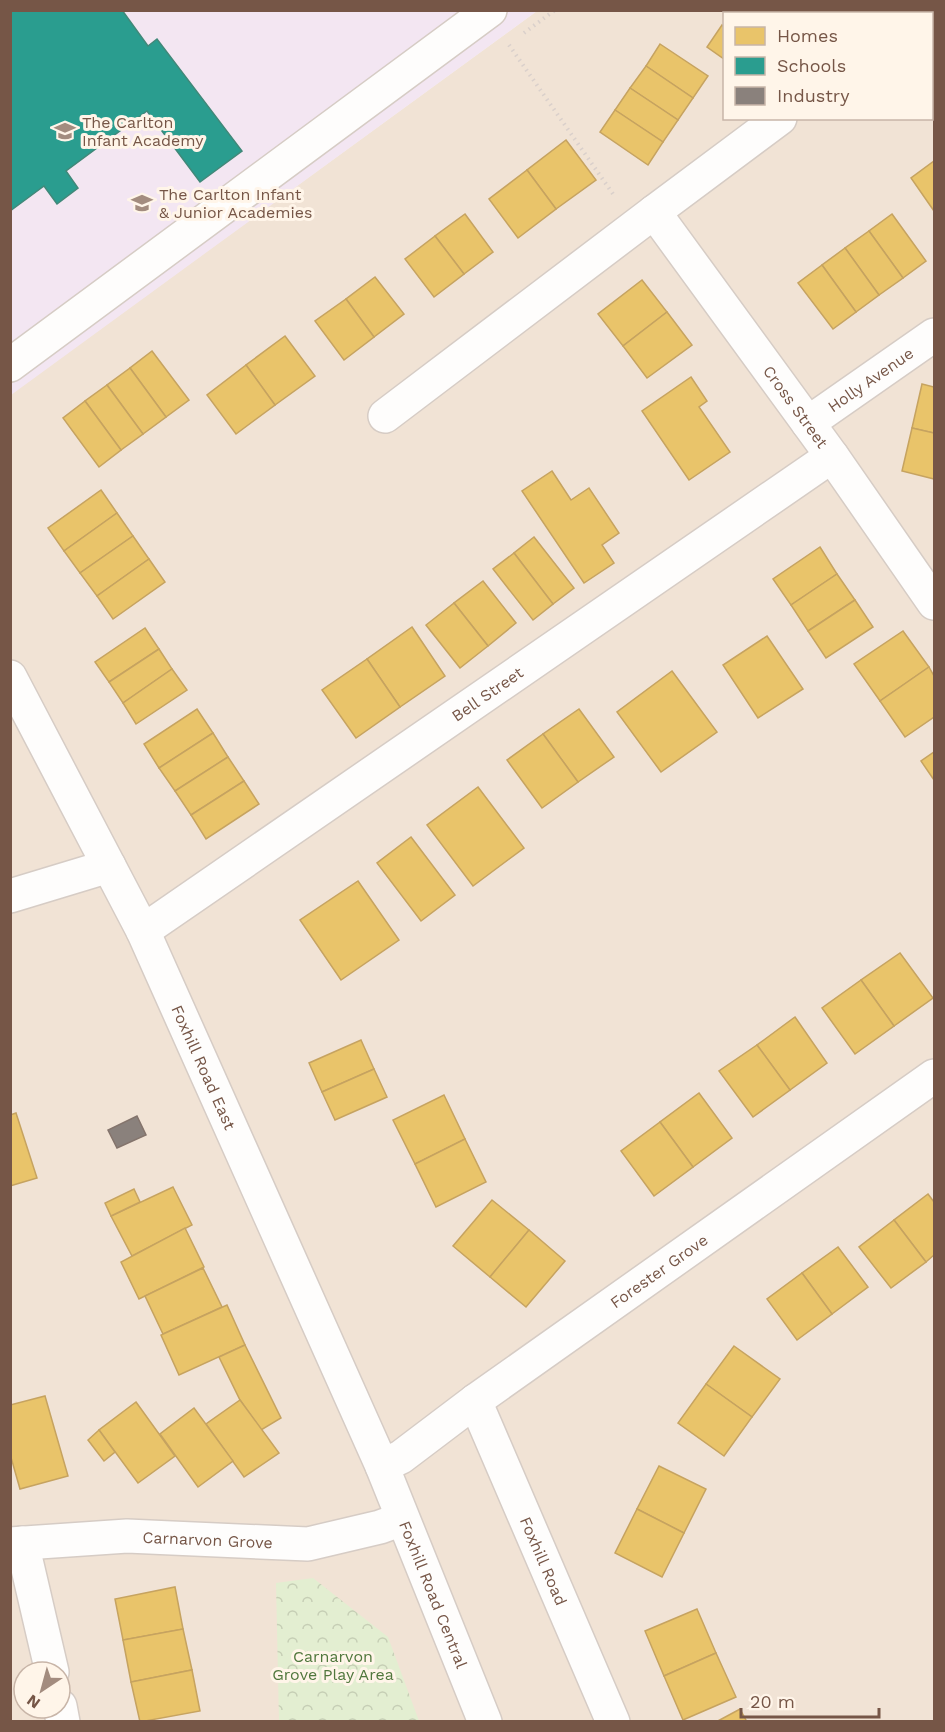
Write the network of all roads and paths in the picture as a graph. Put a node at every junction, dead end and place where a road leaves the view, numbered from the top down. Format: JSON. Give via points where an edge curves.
{"nodes":[{"id":1,"x":490,"y":10,"type":"edge"},
{"id":2,"x":508,"y":44,"type":"dead end"},
{"id":3,"x":777,"y":120,"type":"edge"},
{"id":4,"x":654,"y":212,"type":"junction"},
{"id":5,"x":934,"y":335,"type":"edge"},
{"id":6,"x":10,"y":366,"type":"edge"},
{"id":7,"x":385,"y":416,"type":"dead end"},
{"id":8,"x":808,"y":423,"type":"junction"},
{"id":9,"x":832,"y":456,"type":"junction"},
{"id":10,"x":934,"y":603,"type":"edge"},
{"id":11,"x":10,"y":677,"type":"edge"},
{"id":12,"x":109,"y":866,"type":"junction"},
{"id":13,"x":10,"y":896,"type":"edge"},
{"id":14,"x":143,"y":932,"type":"junction"},
{"id":15,"x":934,"y":1076,"type":"edge"},
{"id":16,"x":475,"y":1401,"type":"junction"},
{"id":17,"x":382,"y":1466,"type":"junction"},
{"id":18,"x":402,"y":1519,"type":"junction"},
{"id":19,"x":16,"y":1543,"type":"edge"},
{"id":20,"x":49,"y":1660,"type":"edge"},
{"id":21,"x":485,"y":1722,"type":"edge"},
{"id":22,"x":613,"y":1722,"type":"edge"}],
"edges":[{"from":1,"to":6,"type":"street"},
{"from":2,"to":4,"type":"path","via":[[624,209]]},
{"from":3,"to":4,"type":"street"},
{"from":4,"to":7,"type":"street"},
{"from":4,"to":8,"type":"street","name":"Cross Street"},
{"from":5,"to":8,"type":"street","name":"Holly Avenue"},
{"from":8,"to":9,"type":"street","name":"Cross Street"},
{"from":9,"to":10,"type":"street","name":"Cross Street"},
{"from":9,"to":14,"type":"street","name":"Bell Street"},
{"from":11,"to":12,"type":"street","name":"Foxhill Road East"},
{"from":12,"to":13,"type":"street"},
{"from":12,"to":14,"type":"street","name":"Foxhill Road East"},
{"from":14,"to":17,"type":"street","name":"Foxhill Road East"},
{"from":15,"to":16,"type":"street","name":"Forester Grove"},
{"from":16,"to":17,"type":"street","name":"Forester Grove","via":[[401,1457]]},
{"from":16,"to":22,"type":"street","name":"Foxhill Road"},
{"from":17,"to":18,"type":"street","name":"Foxhill Road Central"},
{"from":18,"to":19,"type":"street","name":"Carnarvon Grove","via":[[308,1544],[127,1536]]},
{"from":18,"to":21,"type":"street","name":"Foxhill Road Central"},
{"from":19,"to":20,"type":"street"}]}
